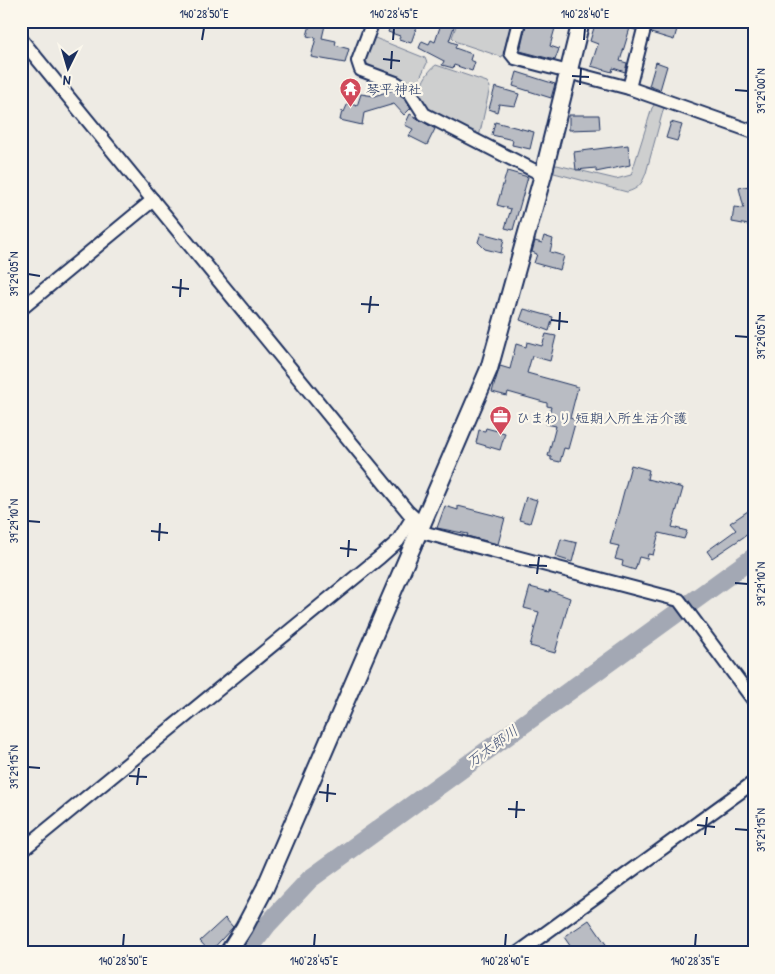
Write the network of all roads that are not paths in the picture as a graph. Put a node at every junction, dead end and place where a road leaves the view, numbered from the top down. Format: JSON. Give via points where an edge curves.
{"nodes":[{"id":1,"x":373,"y":21,"type":"edge"},
{"id":2,"x":519,"y":21,"type":"edge"},
{"id":3,"x":581,"y":21,"type":"edge"},
{"id":4,"x":646,"y":21,"type":"edge"},
{"id":5,"x":21,"y":39,"type":"edge"},
{"id":6,"x":568,"y":72,"type":"junction"},
{"id":7,"x":629,"y":88,"type":"junction"},
{"id":8,"x":754,"y":132,"type":"edge"},
{"id":9,"x":543,"y":175,"type":"junction"},
{"id":10,"x":153,"y":200,"type":"junction"},
{"id":11,"x":21,"y":308,"type":"edge"},
{"id":12,"x":418,"y":524,"type":"junction"},
{"id":13,"x":754,"y":701,"type":"edge"},
{"id":14,"x":754,"y":782,"type":"edge"},
{"id":15,"x":21,"y":851,"type":"edge"},
{"id":16,"x":228,"y":953,"type":"edge"},
{"id":17,"x":518,"y":953,"type":"edge"}],
"edges":[{"from":1,"to":9,"type":"street","via":[[358,61],[361,70],[410,92],[424,114]]},
{"from":2,"to":6,"type":"street","via":[[510,53],[515,58]]},
{"from":3,"to":6,"type":"street"},
{"from":4,"to":7,"type":"street"},
{"from":5,"to":10,"type":"street"},
{"from":6,"to":7,"type":"street"},
{"from":6,"to":9,"type":"street"},
{"from":7,"to":8,"type":"street"},
{"from":9,"to":12,"type":"street","via":[[489,368]]},
{"from":10,"to":11,"type":"street"},
{"from":10,"to":12,"type":"street"},
{"from":12,"to":13,"type":"street","via":[[680,602]]},
{"from":12,"to":15,"type":"street"},
{"from":12,"to":16,"type":"street","via":[[265,888]]},
{"from":14,"to":17,"type":"street"}]}
